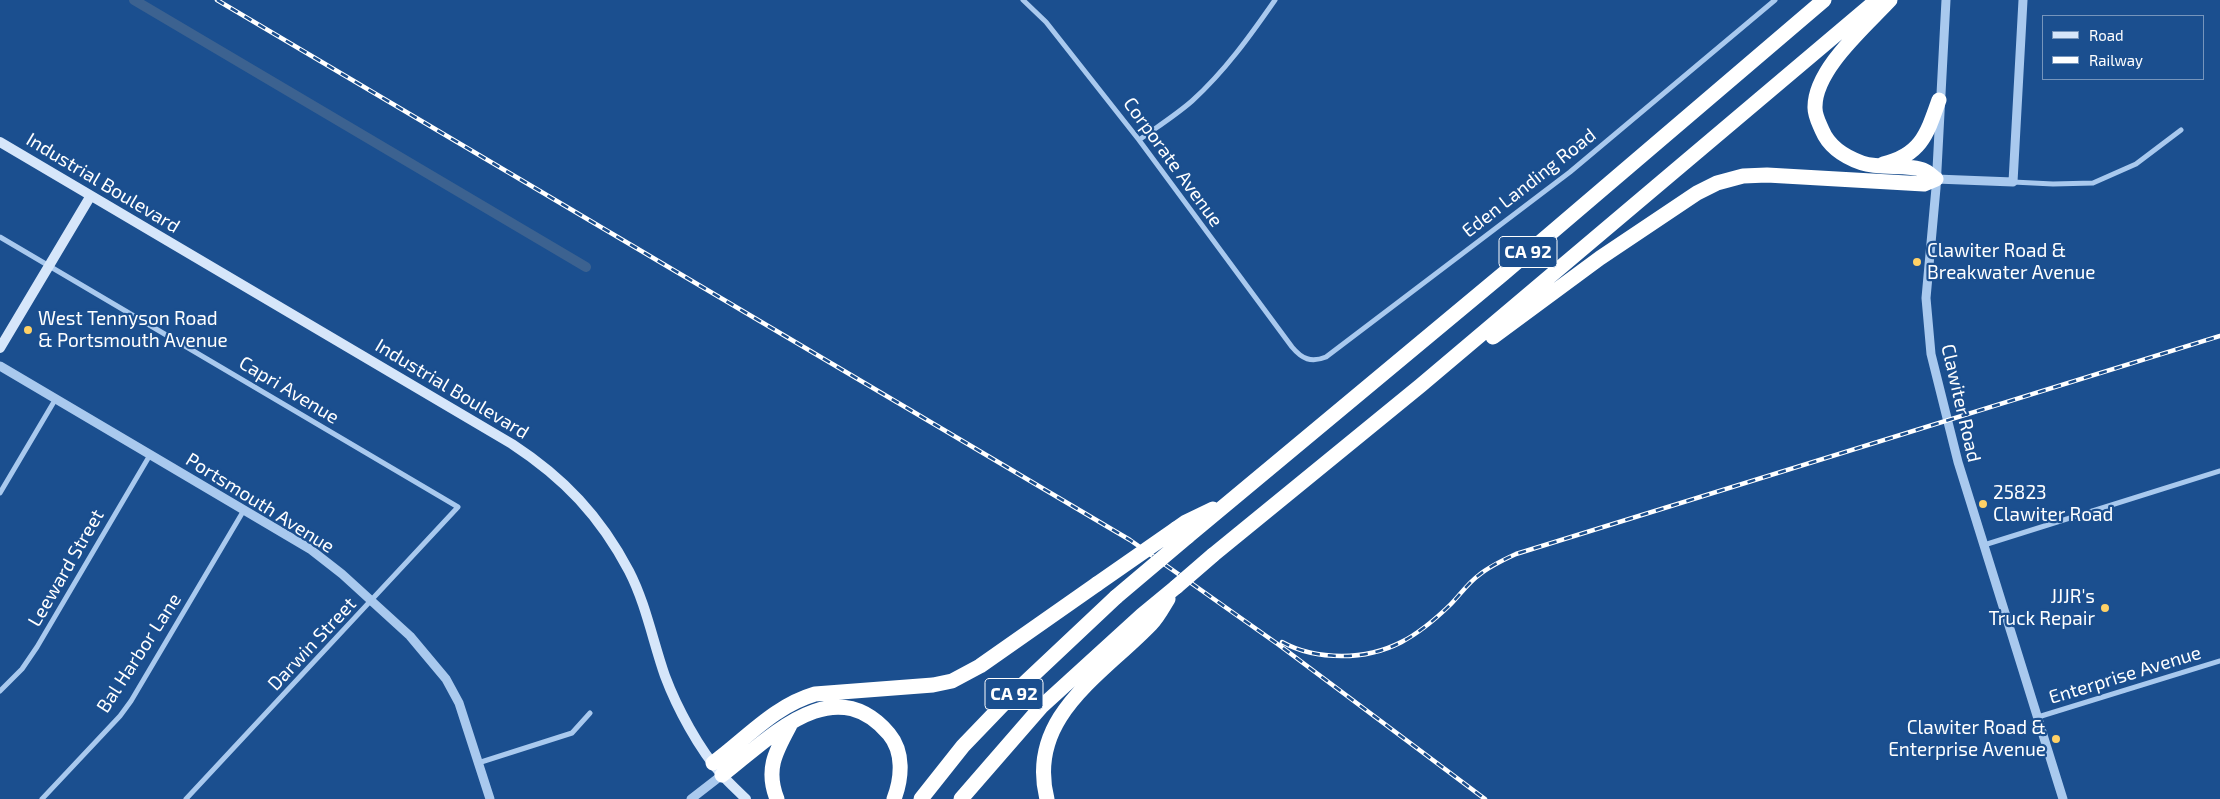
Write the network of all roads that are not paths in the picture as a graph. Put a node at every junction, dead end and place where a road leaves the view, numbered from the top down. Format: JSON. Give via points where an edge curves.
{"nodes":[{"id":1,"x":1023,"y":0,"type":"edge"},
{"id":2,"x":1275,"y":0,"type":"edge"},
{"id":3,"x":1775,"y":0,"type":"edge"},
{"id":4,"x":1824,"y":0,"type":"edge"},
{"id":5,"x":1877,"y":0,"type":"edge"},
{"id":6,"x":1890,"y":0,"type":"edge"},
{"id":7,"x":1946,"y":0,"type":"edge"},
{"id":8,"x":2023,"y":0,"type":"edge"},
{"id":9,"x":1939,"y":100,"type":"junction"},
{"id":10,"x":2181,"y":130,"type":"dead end"},
{"id":11,"x":1139,"y":140,"type":"junction"},
{"id":12,"x":0,"y":142,"type":"edge"},
{"id":13,"x":1876,"y":166,"type":"junction"},
{"id":14,"x":1936,"y":179,"type":"junction"},
{"id":15,"x":2013,"y":182,"type":"junction"},
{"id":16,"x":90,"y":196,"type":"junction"},
{"id":17,"x":0,"y":237,"type":"edge"},
{"id":18,"x":49,"y":266,"type":"junction"},
{"id":19,"x":1292,"y":347,"type":"joint"},
{"id":20,"x":0,"y":348,"type":"edge"},
{"id":21,"x":0,"y":366,"type":"edge"},
{"id":22,"x":1420,"y":386,"type":"junction"},
{"id":23,"x":55,"y":400,"type":"junction"},
{"id":24,"x":150,"y":455,"type":"junction"},
{"id":25,"x":2220,"y":472,"type":"edge"},
{"id":26,"x":0,"y":493,"type":"edge"},
{"id":27,"x":458,"y":507,"type":"joint"},
{"id":28,"x":244,"y":510,"type":"junction"},
{"id":29,"x":1181,"y":533,"type":"junction"},
{"id":30,"x":1984,"y":544,"type":"junction"},
{"id":31,"x":372,"y":602,"type":"junction"},
{"id":32,"x":1147,"y":619,"type":"junction"},
{"id":33,"x":2220,"y":661,"type":"edge"},
{"id":34,"x":0,"y":691,"type":"edge"},
{"id":35,"x":590,"y":713,"type":"dead end"},
{"id":36,"x":2038,"y":717,"type":"junction"},
{"id":37,"x":792,"y":721,"type":"junction"},
{"id":38,"x":478,"y":763,"type":"junction"},
{"id":39,"x":717,"y":769,"type":"junction"},
{"id":40,"x":42,"y":799,"type":"edge"},
{"id":41,"x":186,"y":799,"type":"edge"},
{"id":42,"x":490,"y":799,"type":"edge"},
{"id":43,"x":691,"y":799,"type":"edge"},
{"id":44,"x":746,"y":799,"type":"edge"},
{"id":45,"x":777,"y":799,"type":"edge"},
{"id":46,"x":894,"y":799,"type":"edge"},
{"id":47,"x":921,"y":799,"type":"edge"},
{"id":48,"x":961,"y":799,"type":"edge"},
{"id":49,"x":1048,"y":799,"type":"edge"},
{"id":50,"x":2063,"y":799,"type":"edge"}],
"edges":[{"from":1,"to":11,"type":"street","name":"Corporate Avenue","via":[[1046,22]]},
{"from":2,"to":11,"type":"street","via":[[1215,79],[1191,102]]},
{"from":3,"to":19,"type":"street","name":"Eden Landing Road","via":[[1570,172],[1326,358],[1310,361]]},
{"from":4,"to":29,"type":"highway","number":"CA 92","via":[[1230,502]]},
{"from":5,"to":22,"type":"highway","number":"CA 92"},
{"from":6,"to":13,"type":"highway","via":[[1825,73],[1815,107],[1825,137],[1835,149],[1854,160]]},
{"from":7,"to":9,"type":"street","name":"Clawiter Road"},
{"from":8,"to":15,"type":"street"},
{"from":9,"to":13,"type":"highway","via":[[1928,133],[1920,145],[1902,157]]},
{"from":9,"to":14,"type":"street","name":"Clawiter Road"},
{"from":10,"to":15,"type":"street","via":[[2136,164],[2093,183]]},
{"from":11,"to":19,"type":"street","name":"Corporate Avenue"},
{"from":12,"to":16,"type":"main road","name":"Industrial Boulevard"},
{"from":13,"to":14,"type":"highway","via":[[1922,170]]},
{"from":14,"to":15,"type":"street"},
{"from":14,"to":22,"type":"highway","via":[[1924,184],[1767,175],[1743,176],[1717,184],[1697,193],[1608,252],[1449,371]]},
{"from":14,"to":30,"type":"street","name":"Clawiter Road","via":[[1926,298],[1931,354],[1958,462]]},
{"from":16,"to":18,"type":"main road"},
{"from":16,"to":39,"type":"main road","name":"Industrial Boulevard","via":[[512,444],[569,487],[592,513],[630,573],[668,685],[687,723]]},
{"from":17,"to":18,"type":"street","name":"Capri Avenue"},
{"from":18,"to":20,"type":"main road"},
{"from":18,"to":27,"type":"street","name":"Capri Avenue"},
{"from":21,"to":23,"type":"street","name":"Portsmouth Avenue"},
{"from":22,"to":32,"type":"highway","number":"CA 92","bridge":true,"via":[[1213,555],[1176,587]]},
{"from":23,"to":24,"type":"street","name":"Portsmouth Avenue"},
{"from":23,"to":26,"type":"street"},
{"from":24,"to":28,"type":"street","name":"Portsmouth Avenue"},
{"from":24,"to":34,"type":"street","name":"Leeward Street","via":[[37,648]]},
{"from":25,"to":30,"type":"street"},
{"from":27,"to":31,"type":"street","name":"Darwin Street"},
{"from":28,"to":31,"type":"street","name":"Portsmouth Avenue","via":[[310,549]]},
{"from":28,"to":40,"type":"street","name":"Bal Harbor Lane","via":[[131,701]]},
{"from":29,"to":39,"type":"highway","bridge":true,"via":[[1097,584],[964,676],[933,685],[815,694],[797,699],[776,712]]},
{"from":29,"to":47,"type":"highway","number":"CA 92","bridge":true,"via":[[962,746]]},
{"from":30,"to":36,"type":"street","name":"Clawiter Road"},
{"from":31,"to":38,"type":"street","name":"Portsmouth Avenue","via":[[410,636],[446,679],[459,703]]},
{"from":31,"to":41,"type":"street","name":"Darwin Street"},
{"from":32,"to":48,"type":"highway","number":"CA 92","via":[[1041,707]]},
{"from":32,"to":49,"type":"highway","via":[[1054,726],[1044,758],[1043,782]]},
{"from":33,"to":36,"type":"street","name":"Enterprise Avenue"},
{"from":35,"to":38,"type":"street","via":[[572,733]]},
{"from":36,"to":50,"type":"street","name":"Clawiter Road"},
{"from":37,"to":39,"type":"highway"},
{"from":37,"to":45,"type":"highway","via":[[772,766],[771,785]]},
{"from":37,"to":46,"type":"highway","via":[[806,713],[834,708],[857,711],[876,721],[890,735],[898,751],[900,770]]},
{"from":38,"to":42,"type":"street","name":"Portsmouth Avenue"},
{"from":39,"to":43,"type":"street"},
{"from":39,"to":44,"type":"main road","name":"Industrial Boulevard"}]}
